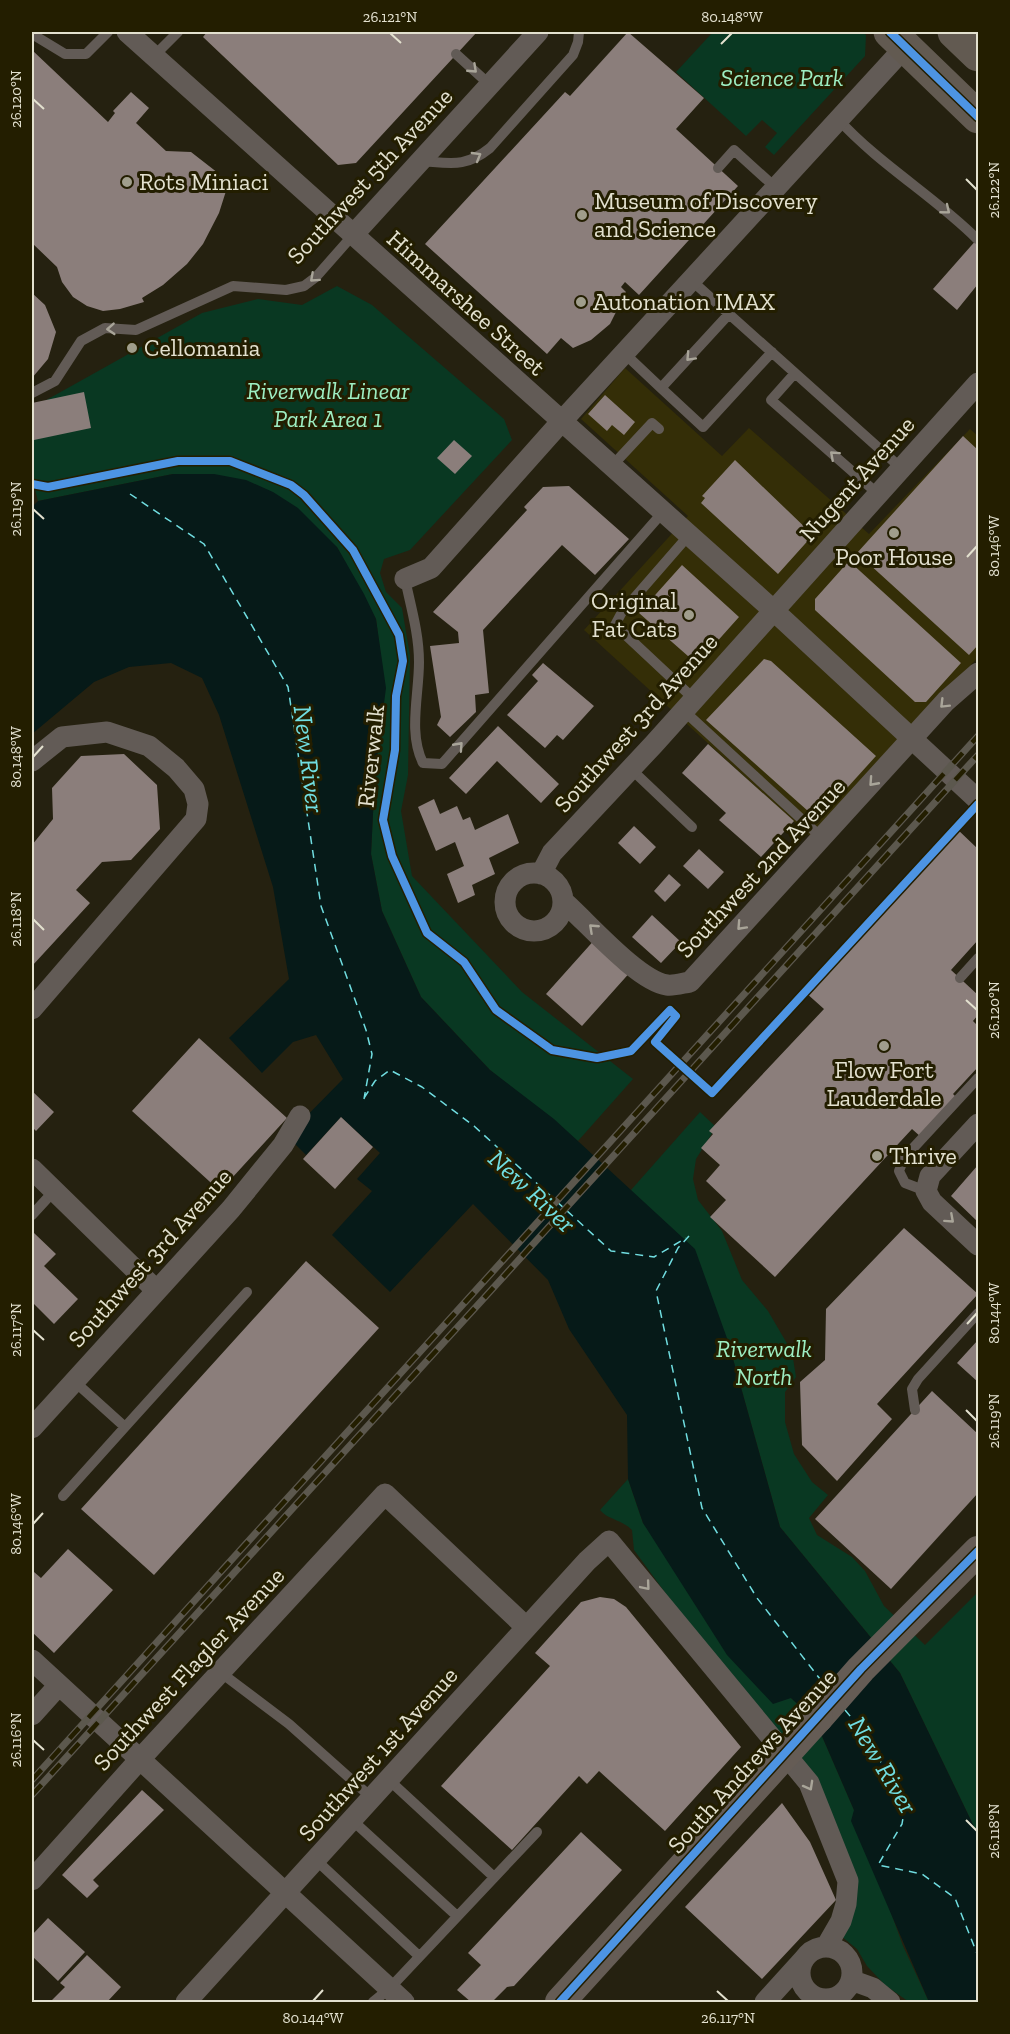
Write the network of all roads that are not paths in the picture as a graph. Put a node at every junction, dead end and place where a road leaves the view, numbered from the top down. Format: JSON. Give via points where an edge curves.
{"nodes":[{"id":1,"x":108,"y":32,"type":"edge"},
{"id":2,"x":127,"y":32,"type":"edge"},
{"id":3,"x":178,"y":32,"type":"edge"},
{"id":4,"x":538,"y":32,"type":"edge"},
{"id":5,"x":579,"y":32,"type":"edge"},
{"id":6,"x":954,"y":32,"type":"edge"},
{"id":7,"x":32,"y":34,"type":"edge"},
{"id":8,"x":898,"y":39,"type":"edge"},
{"id":9,"x":456,"y":54,"type":"dead end"},
{"id":10,"x":978,"y":55,"type":"edge"},
{"id":11,"x":154,"y":56,"type":"junction"},
{"id":12,"x":490,"y":85,"type":"junction"},
{"id":13,"x":978,"y":117,"type":"edge"},
{"id":14,"x":838,"y":119,"type":"junction"},
{"id":15,"x":421,"y":161,"type":"junction"},
{"id":16,"x":718,"y":168,"type":"dead end"},
{"id":17,"x":776,"y":188,"type":"junction"},
{"id":18,"x":353,"y":235,"type":"junction"},
{"id":19,"x":977,"y":239,"type":"edge"},
{"id":20,"x":691,"y":280,"type":"junction"},
{"id":21,"x":729,"y":314,"type":"junction"},
{"id":22,"x":772,"y":352,"type":"junction"},
{"id":23,"x":624,"y":353,"type":"junction"},
{"id":24,"x":795,"y":373,"type":"junction"},
{"id":25,"x":978,"y":383,"type":"edge"},
{"id":26,"x":661,"y":388,"type":"junction"},
{"id":27,"x":32,"y":393,"type":"edge"},
{"id":28,"x":561,"y":422,"type":"junction"},
{"id":29,"x":659,"y":429,"type":"dead end"},
{"id":30,"x":611,"y":466,"type":"junction"},
{"id":31,"x":901,"y":468,"type":"junction"},
{"id":32,"x":878,"y":494,"type":"junction"},
{"id":33,"x":663,"y":512,"type":"junction"},
{"id":34,"x":689,"y":535,"type":"junction"},
{"id":35,"x":405,"y":579,"type":"joint"},
{"id":36,"x":773,"y":610,"type":"junction"},
{"id":37,"x":978,"y":672,"type":"edge"},
{"id":38,"x":689,"y":704,"type":"junction"},
{"id":39,"x":913,"y":739,"type":"junction"},
{"id":40,"x":32,"y":761,"type":"edge"},
{"id":41,"x":631,"y":769,"type":"junction"},
{"id":42,"x":978,"y":800,"type":"edge"},
{"id":43,"x":692,"y":826,"type":"dead end"},
{"id":44,"x":822,"y":838,"type":"junction"},
{"id":45,"x":540,"y":874,"type":"junction"},
{"id":46,"x":563,"y":901,"type":"junction"},
{"id":47,"x":978,"y":958,"type":"edge"},
{"id":48,"x":960,"y":978,"type":"dead end"},
{"id":49,"x":32,"y":1009,"type":"edge"},
{"id":50,"x":978,"y":1078,"type":"edge"},
{"id":51,"x":300,"y":1116,"type":"dead end"},
{"id":52,"x":978,"y":1124,"type":"edge"},
{"id":53,"x":32,"y":1169,"type":"edge"},
{"id":54,"x":54,"y":1191,"type":"junction"},
{"id":55,"x":926,"y":1191,"type":"junction"},
{"id":56,"x":32,"y":1215,"type":"edge"},
{"id":57,"x":978,"y":1245,"type":"edge"},
{"id":58,"x":156,"y":1290,"type":"junction"},
{"id":59,"x":248,"y":1292,"type":"dead end"},
{"id":60,"x":978,"y":1313,"type":"edge"},
{"id":61,"x":74,"y":1381,"type":"junction"},
{"id":62,"x":915,"y":1410,"type":"dead end"},
{"id":63,"x":125,"y":1427,"type":"junction"},
{"id":64,"x":32,"y":1428,"type":"edge"},
{"id":65,"x":63,"y":1496,"type":"dead end"},
{"id":66,"x":978,"y":1551,"type":"edge"},
{"id":67,"x":526,"y":1627,"type":"junction"},
{"id":68,"x":32,"y":1660,"type":"edge"},
{"id":69,"x":220,"y":1672,"type":"junction"},
{"id":70,"x":59,"y":1685,"type":"junction"},
{"id":71,"x":32,"y":1715,"type":"edge"},
{"id":72,"x":141,"y":1758,"type":"junction"},
{"id":73,"x":389,"y":1780,"type":"junction"},
{"id":74,"x":372,"y":1798,"type":"junction"},
{"id":75,"x":352,"y":1820,"type":"junction"},
{"id":76,"x":537,"y":1832,"type":"dead end"},
{"id":77,"x":316,"y":1860,"type":"junction"},
{"id":78,"x":494,"y":1877,"type":"junction"},
{"id":79,"x":32,"y":1880,"type":"edge"},
{"id":80,"x":286,"y":1893,"type":"junction"},
{"id":81,"x":457,"y":1916,"type":"junction"},
{"id":82,"x":816,"y":1951,"type":"junction"},
{"id":83,"x":419,"y":1956,"type":"junction"},
{"id":84,"x":851,"y":1980,"type":"junction"},
{"id":85,"x":809,"y":1992,"type":"junction"},
{"id":86,"x":388,"y":1998,"type":"edge"},
{"id":87,"x":186,"y":2002,"type":"edge"},
{"id":88,"x":560,"y":2002,"type":"edge"},
{"id":89,"x":766,"y":2002,"type":"edge"},
{"id":90,"x":890,"y":2002,"type":"edge"}],
"edges":[{"from":1,"to":7,"type":"lane","via":[[86,54],[65,54]]},
{"from":2,"to":11,"type":"street","name":"Himmarshee Street"},
{"from":3,"to":11,"type":"lane"},
{"from":4,"to":12,"type":"street","name":"Southwest 5th Avenue"},
{"from":15,"to":5,"type":"lane","one_way":true,"via":[[458,164],[475,160],[490,148],[573,55]]},
{"from":6,"to":10,"type":"main road"},
{"from":8,"to":13,"type":"main road"},
{"from":8,"to":14,"type":"street"},
{"from":9,"to":12,"type":"lane","one_way":true},
{"from":11,"to":18,"type":"street","name":"Himmarshee Street"},
{"from":12,"to":15,"type":"street","name":"Southwest 5th Avenue"},
{"from":14,"to":17,"type":"street"},
{"from":14,"to":19,"type":"lane","one_way":true},
{"from":15,"to":18,"type":"street","name":"Southwest 5th Avenue"},
{"from":16,"to":17,"type":"lane","via":[[734,150]]},
{"from":17,"to":20,"type":"street"},
{"from":18,"to":27,"type":"lane","name":"Southwest 5th Avenue","one_way":true,"via":[[304,286],[286,290],[233,286],[136,330],[105,328],[81,341],[55,381]]},
{"from":18,"to":28,"type":"street","name":"Himmarshee Street"},
{"from":20,"to":21,"type":"lane"},
{"from":20,"to":23,"type":"street"},
{"from":21,"to":22,"type":"lane"},
{"from":21,"to":26,"type":"lane","one_way":true},
{"from":22,"to":24,"type":"lane"},
{"from":22,"to":26,"type":"lane","via":[[703,427]]},
{"from":23,"to":26,"type":"lane"},
{"from":23,"to":28,"type":"street"},
{"from":24,"to":31,"type":"lane"},
{"from":32,"to":24,"type":"lane","one_way":true,"via":[[771,400]]},
{"from":25,"to":31,"type":"street","name":"Nugent Avenue"},
{"from":28,"to":30,"type":"street","name":"Himmarshee Street"},
{"from":28,"to":35,"type":"street","via":[[431,568]]},
{"from":29,"to":30,"type":"lane","via":[[652,423]]},
{"from":30,"to":33,"type":"street","name":"Himmarshee Street"},
{"from":31,"to":32,"type":"street","name":"Nugent Avenue"},
{"from":32,"to":36,"type":"street","name":"Nugent Avenue"},
{"from":33,"to":34,"type":"street","name":"Himmarshee Street"},
{"from":35,"to":33,"type":"lane","one_way":true,"via":[[419,661],[415,738],[423,763],[442,764]]},
{"from":34,"to":36,"type":"street","name":"Himmarshee Street"},
{"from":34,"to":38,"type":"lane","via":[[615,625]]},
{"from":36,"to":38,"type":"street","name":"Southwest 3rd Avenue"},
{"from":36,"to":39,"type":"street","name":"Himmarshee Street"},
{"from":37,"to":39,"type":"street","name":"Southwest 2nd Avenue","one_way":true},
{"from":38,"to":41,"type":"street","name":"Southwest 3rd Avenue"},
{"from":38,"to":44,"type":"lane"},
{"from":39,"to":42,"type":"street","name":"Himmarshee Street"},
{"from":39,"to":44,"type":"street","name":"Southwest 2nd Avenue","one_way":true},
{"from":40,"to":49,"type":"street","via":[[62,737],[107,732],[149,746],[194,789],[198,804],[196,819]]},
{"from":41,"to":43,"type":"lane"},
{"from":41,"to":45,"type":"street","name":"Southwest 3rd Avenue","via":[[552,853]]},
{"from":44,"to":46,"type":"street","name":"Southwest 2nd Avenue","one_way":true,"via":[[690,982],[668,985],[633,969]]},
{"from":45,"to":46,"type":"street","via":[[556,883]]},
{"from":45,"to":46,"type":"street","via":[[522,875],[508,888],[505,907],[514,924],[532,931],[542,930],[557,919]]},
{"from":47,"to":48,"type":"lane"},
{"from":50,"to":55,"type":"lane","via":[[904,1158],[899,1171],[906,1183]]},
{"from":51,"to":58,"type":"street","name":"Southwest 3rd Avenue","via":[[283,1145],[231,1209]]},
{"from":52,"to":55,"type":"street","via":[[930,1176]]},
{"from":53,"to":54,"type":"street"},
{"from":54,"to":56,"type":"lane"},
{"from":54,"to":58,"type":"street"},
{"from":55,"to":57,"type":"street","one_way":true,"via":[[932,1202]]},
{"from":58,"to":61,"type":"street","name":"Southwest 3rd Avenue"},
{"from":59,"to":63,"type":"lane"},
{"from":60,"to":62,"type":"lane","via":[[918,1379],[912,1389]]},
{"from":61,"to":63,"type":"lane"},
{"from":61,"to":64,"type":"street","name":"Southwest 3rd Avenue"},
{"from":63,"to":65,"type":"lane"},
{"from":66,"to":88,"type":"main road","name":"South Andrews Avenue","bridge":true,"via":[[861,1669]]},
{"from":67,"to":69,"type":"street","name":"Southwest Flagler Avenue","via":[[385,1494]]},
{"from":67,"to":73,"type":"street","name":"Southwest 1st Avenue"},
{"from":67,"to":82,"type":"street","name":"Southwest 1st Avenue","one_way":true,"via":[[609,1541],[809,1783],[848,1881],[841,1921]]},
{"from":68,"to":70,"type":"street"},
{"from":69,"to":72,"type":"street","name":"Southwest Flagler Avenue"},
{"from":69,"to":74,"type":"lane","via":[[289,1724]]},
{"from":70,"to":71,"type":"street"},
{"from":70,"to":72,"type":"street"},
{"from":72,"to":79,"type":"street","name":"Southwest Flagler Avenue"},
{"from":72,"to":80,"type":"street"},
{"from":73,"to":74,"type":"street","name":"Southwest 1st Avenue"},
{"from":73,"to":78,"type":"lane"},
{"from":74,"to":75,"type":"street","name":"Southwest 1st Avenue"},
{"from":75,"to":77,"type":"street","name":"Southwest 1st Avenue"},
{"from":75,"to":81,"type":"lane"},
{"from":76,"to":78,"type":"lane"},
{"from":77,"to":80,"type":"street","name":"Southwest 1st Avenue"},
{"from":77,"to":83,"type":"lane"},
{"from":78,"to":81,"type":"lane"},
{"from":80,"to":86,"type":"street"},
{"from":80,"to":87,"type":"street","name":"Southwest 1st Avenue"},
{"from":81,"to":83,"type":"lane"},
{"from":82,"to":84,"type":"street","via":[[841,1952],[851,1964]]},
{"from":82,"to":85,"type":"street","via":[[800,1970]]},
{"from":82,"to":89,"type":"street"},
{"from":83,"to":86,"type":"lane"},
{"from":84,"to":85,"type":"street","via":[[833,1998]]},
{"from":84,"to":90,"type":"street","via":[[873,1988]]},
{"from":85,"to":89,"type":"street","via":[[792,1991]]}]}
